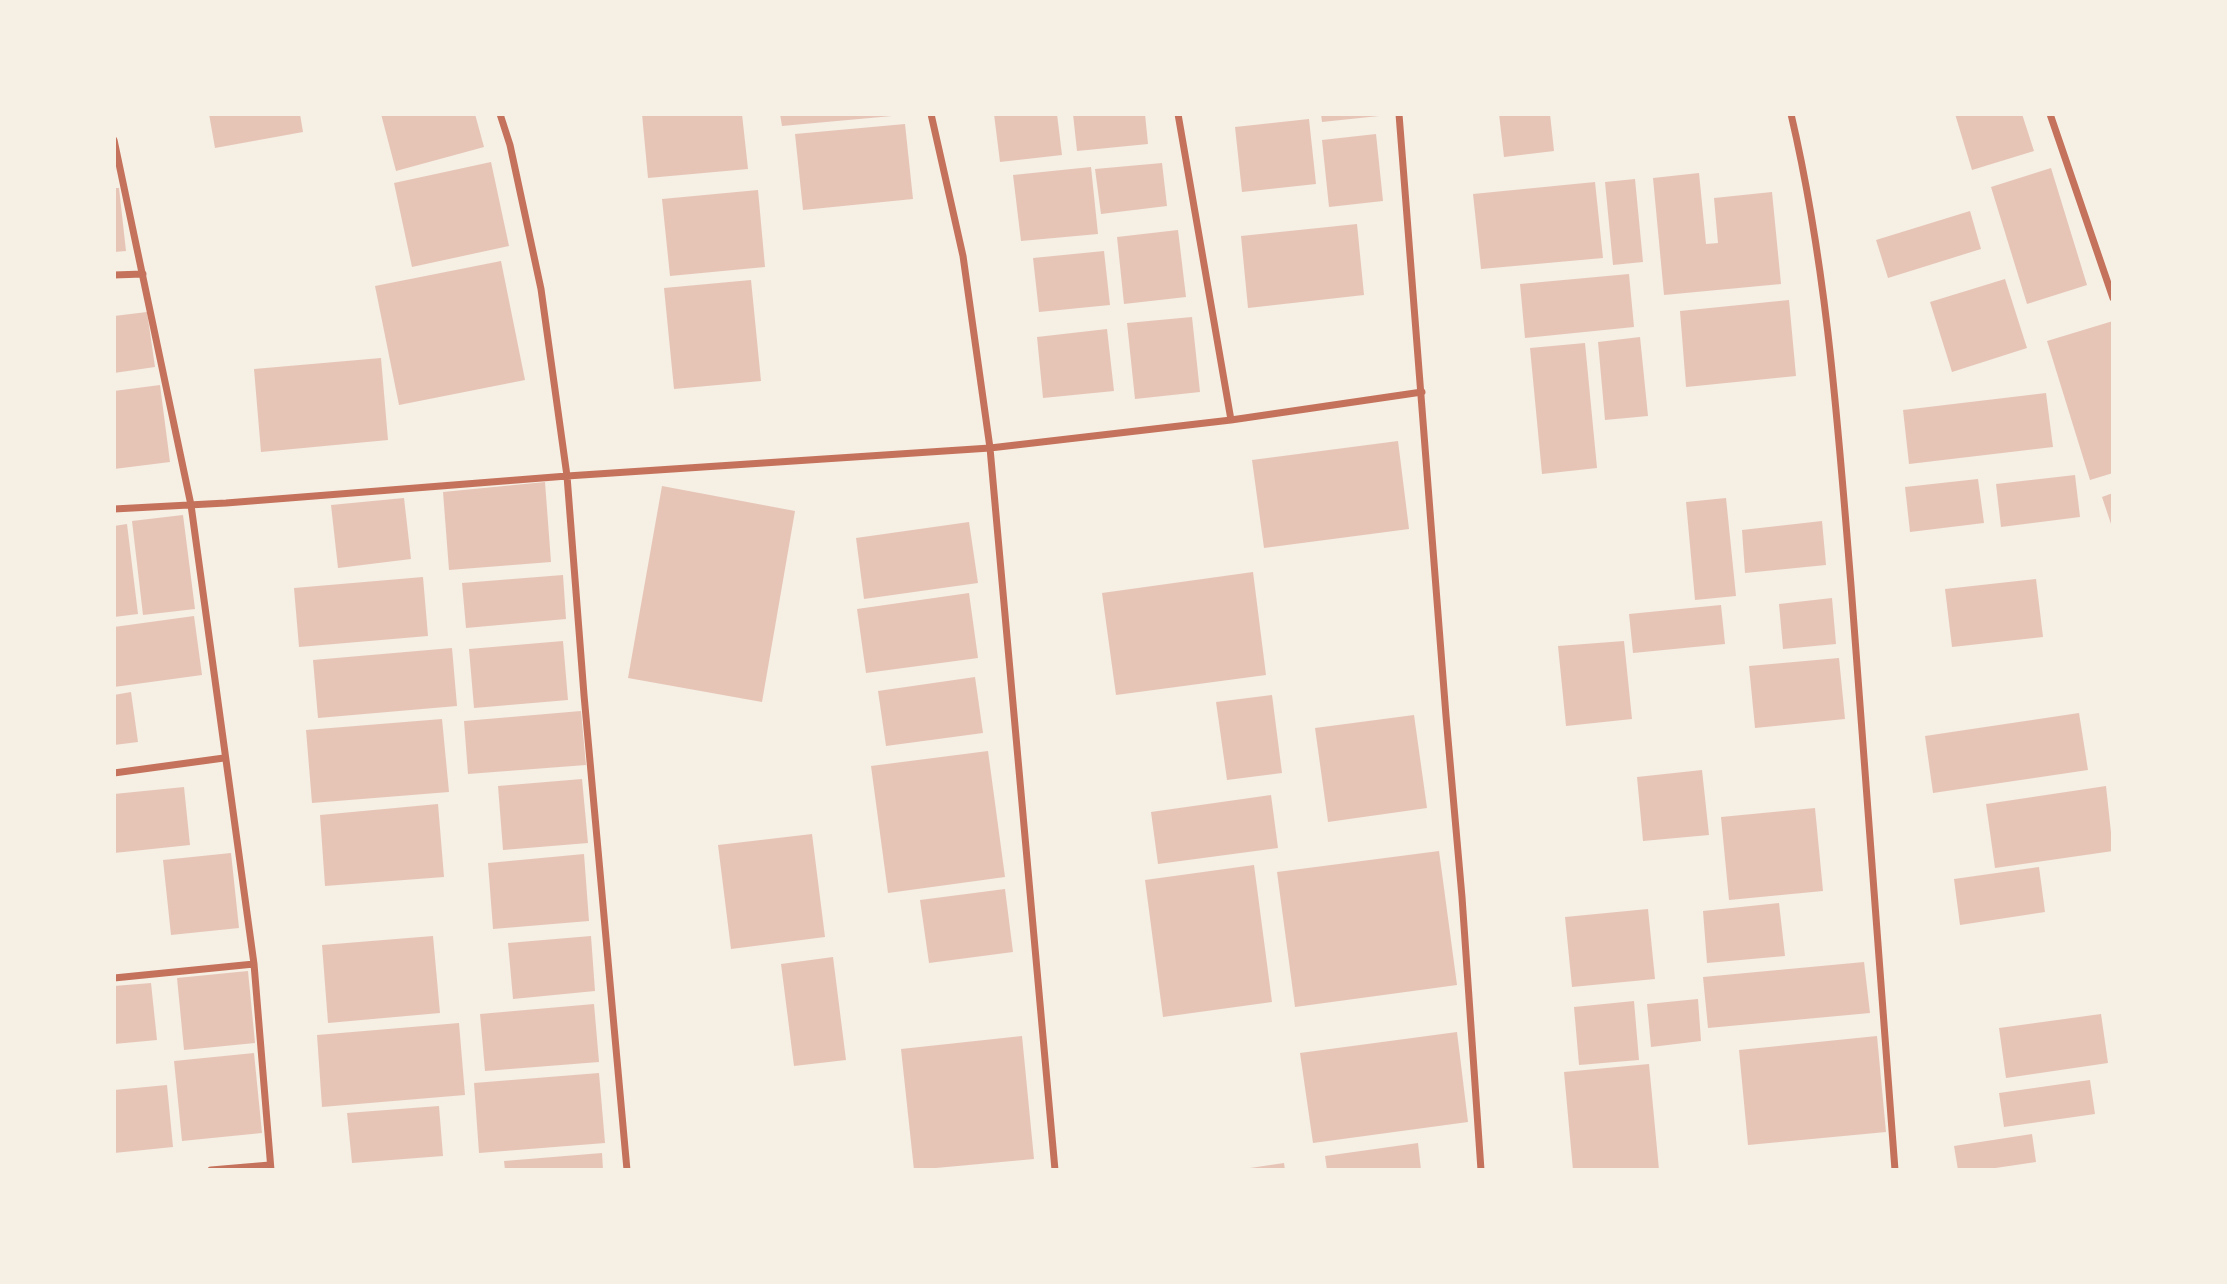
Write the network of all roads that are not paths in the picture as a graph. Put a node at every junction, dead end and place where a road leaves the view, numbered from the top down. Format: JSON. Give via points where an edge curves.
{"nodes":[{"id":1,"x":500,"y":114,"type":"edge"},
{"id":2,"x":931,"y":114,"type":"edge"},
{"id":3,"x":1178,"y":114,"type":"edge"},
{"id":4,"x":1399,"y":114,"type":"edge"},
{"id":5,"x":1791,"y":114,"type":"edge"},
{"id":6,"x":2050,"y":114,"type":"edge"},
{"id":7,"x":114,"y":141,"type":"edge"},
{"id":8,"x":143,"y":274,"type":"junction"},
{"id":9,"x":114,"y":275,"type":"edge"},
{"id":10,"x":2113,"y":298,"type":"edge"},
{"id":11,"x":1422,"y":392,"type":"junction"},
{"id":12,"x":1231,"y":420,"type":"junction"},
{"id":13,"x":990,"y":448,"type":"junction"},
{"id":14,"x":567,"y":476,"type":"junction"},
{"id":15,"x":191,"y":505,"type":"junction"},
{"id":16,"x":114,"y":509,"type":"edge"},
{"id":17,"x":225,"y":758,"type":"junction"},
{"id":18,"x":114,"y":773,"type":"edge"},
{"id":19,"x":254,"y":964,"type":"junction"},
{"id":20,"x":114,"y":978,"type":"edge"},
{"id":21,"x":271,"y":1168,"type":"edge"},
{"id":22,"x":211,"y":1170,"type":"edge"},
{"id":23,"x":627,"y":1170,"type":"edge"},
{"id":24,"x":1055,"y":1170,"type":"edge"},
{"id":25,"x":1481,"y":1170,"type":"edge"},
{"id":26,"x":1895,"y":1170,"type":"edge"}],
"edges":[{"from":1,"to":14,"type":"street","via":[[541,289]]},
{"from":2,"to":13,"type":"street","via":[[963,256]]},
{"from":3,"to":12,"type":"street"},
{"from":4,"to":11,"type":"street"},
{"from":5,"to":26,"type":"street","via":[[1805,173],[1832,357],[1878,905]]},
{"from":6,"to":10,"type":"street"},
{"from":7,"to":8,"type":"street"},
{"from":8,"to":9,"type":"street"},
{"from":8,"to":15,"type":"street"},
{"from":11,"to":12,"type":"street"},
{"from":11,"to":25,"type":"street"},
{"from":12,"to":13,"type":"street"},
{"from":13,"to":14,"type":"street"},
{"from":13,"to":24,"type":"street"},
{"from":14,"to":15,"type":"street"},
{"from":14,"to":23,"type":"street"},
{"from":15,"to":16,"type":"street"},
{"from":15,"to":17,"type":"street"},
{"from":17,"to":18,"type":"street"},
{"from":17,"to":19,"type":"street"},
{"from":19,"to":20,"type":"street"},
{"from":19,"to":21,"type":"street"},
{"from":21,"to":22,"type":"street"}]}
